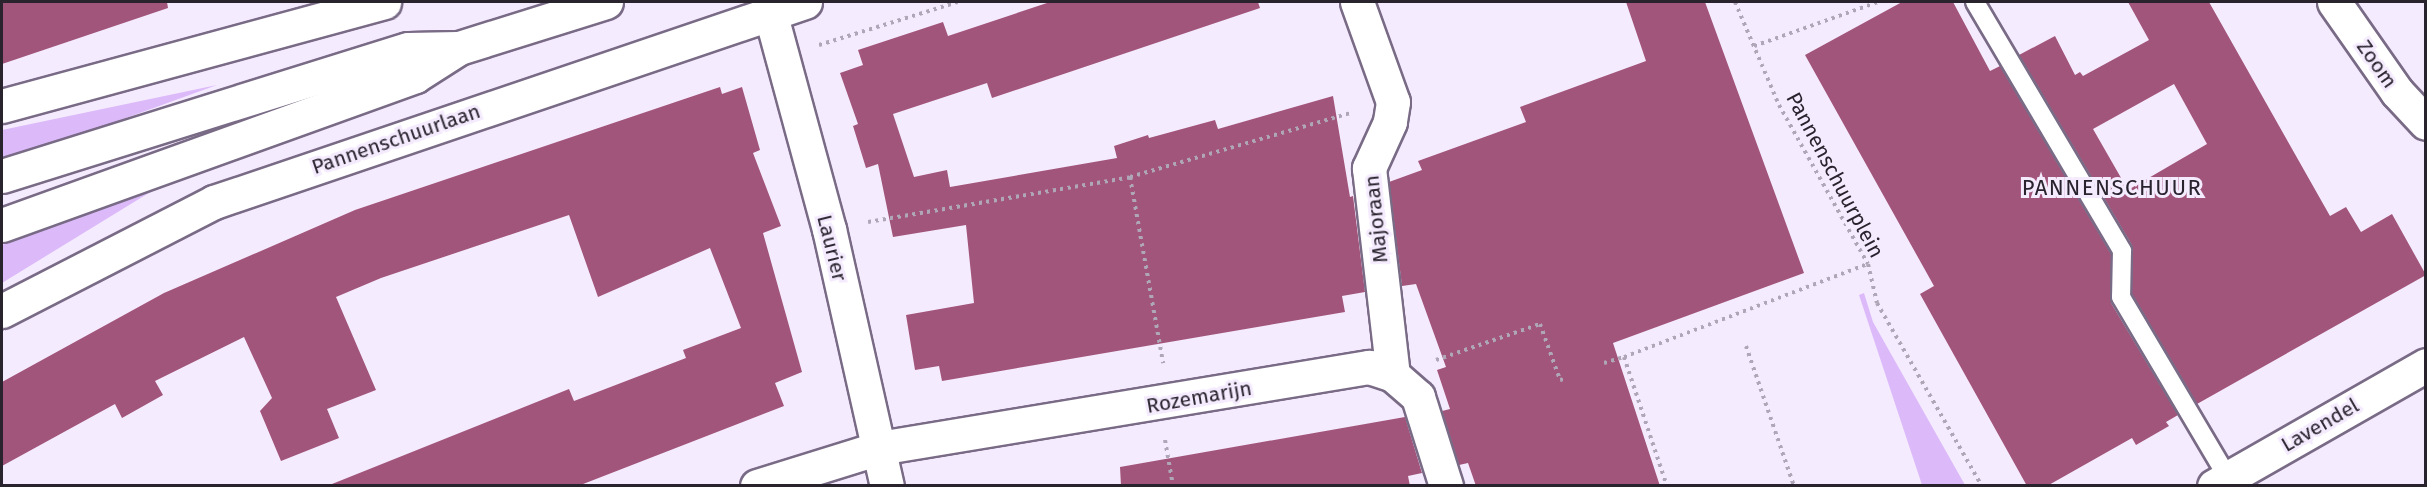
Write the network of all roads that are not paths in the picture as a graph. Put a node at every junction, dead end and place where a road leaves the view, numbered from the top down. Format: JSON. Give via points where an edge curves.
{"nodes":[{"id":1,"x":384,"y":2,"type":"edge"},
{"id":2,"x":606,"y":2,"type":"edge"},
{"id":3,"x":805,"y":2,"type":"edge"},
{"id":4,"x":1357,"y":2,"type":"edge"},
{"id":5,"x":1975,"y":2,"type":"edge"},
{"id":6,"x":2334,"y":2,"type":"edge"},
{"id":7,"x":770,"y":12,"type":"junction"},
{"id":8,"x":459,"y":48,"type":"junction"},
{"id":9,"x":2,"y":106,"type":"edge"},
{"id":10,"x":2426,"y":123,"type":"edge"},
{"id":11,"x":2,"y":176,"type":"edge"},
{"id":12,"x":2,"y":225,"type":"edge"},
{"id":13,"x":2,"y":311,"type":"edge"},
{"id":14,"x":2426,"y":365,"type":"edge"},
{"id":15,"x":1393,"y":375,"type":"junction"},
{"id":16,"x":879,"y":448,"type":"junction"},
{"id":17,"x":2221,"y":482,"type":"edge"},
{"id":18,"x":757,"y":486,"type":"edge"},
{"id":19,"x":887,"y":486,"type":"edge"},
{"id":20,"x":1446,"y":486,"type":"edge"}],
"edges":[{"from":1,"to":9,"type":"street"},
{"from":2,"to":8,"type":"street"},
{"from":3,"to":7,"type":"street","name":"Pannenschuurlaan"},
{"from":4,"to":15,"type":"street","name":"Majoraan","via":[[1393,102],[1390,122],[1369,168]]},
{"from":5,"to":17,"type":"lane","via":[[2122,251],[2121,297]]},
{"from":6,"to":10,"type":"street","name":"Zoom","via":[[2397,92]]},
{"from":7,"to":13,"type":"street","name":"Pannenschuurlaan","via":[[213,202]]},
{"from":7,"to":16,"type":"street","name":"Laurier","via":[[829,229]]},
{"from":8,"to":11,"type":"street","via":[[408,49]]},
{"from":8,"to":12,"type":"street","via":[[415,76]]},
{"from":14,"to":17,"type":"street","name":"Lavendel"},
{"from":15,"to":16,"type":"street","name":"Rozemarijn","via":[[1369,367]]},
{"from":15,"to":20,"type":"street","name":"Rozemarijn","via":[[1418,397]]},
{"from":16,"to":18,"type":"street","name":"Rozemarijn"},
{"from":16,"to":19,"type":"street","name":"Laurier"}]}
